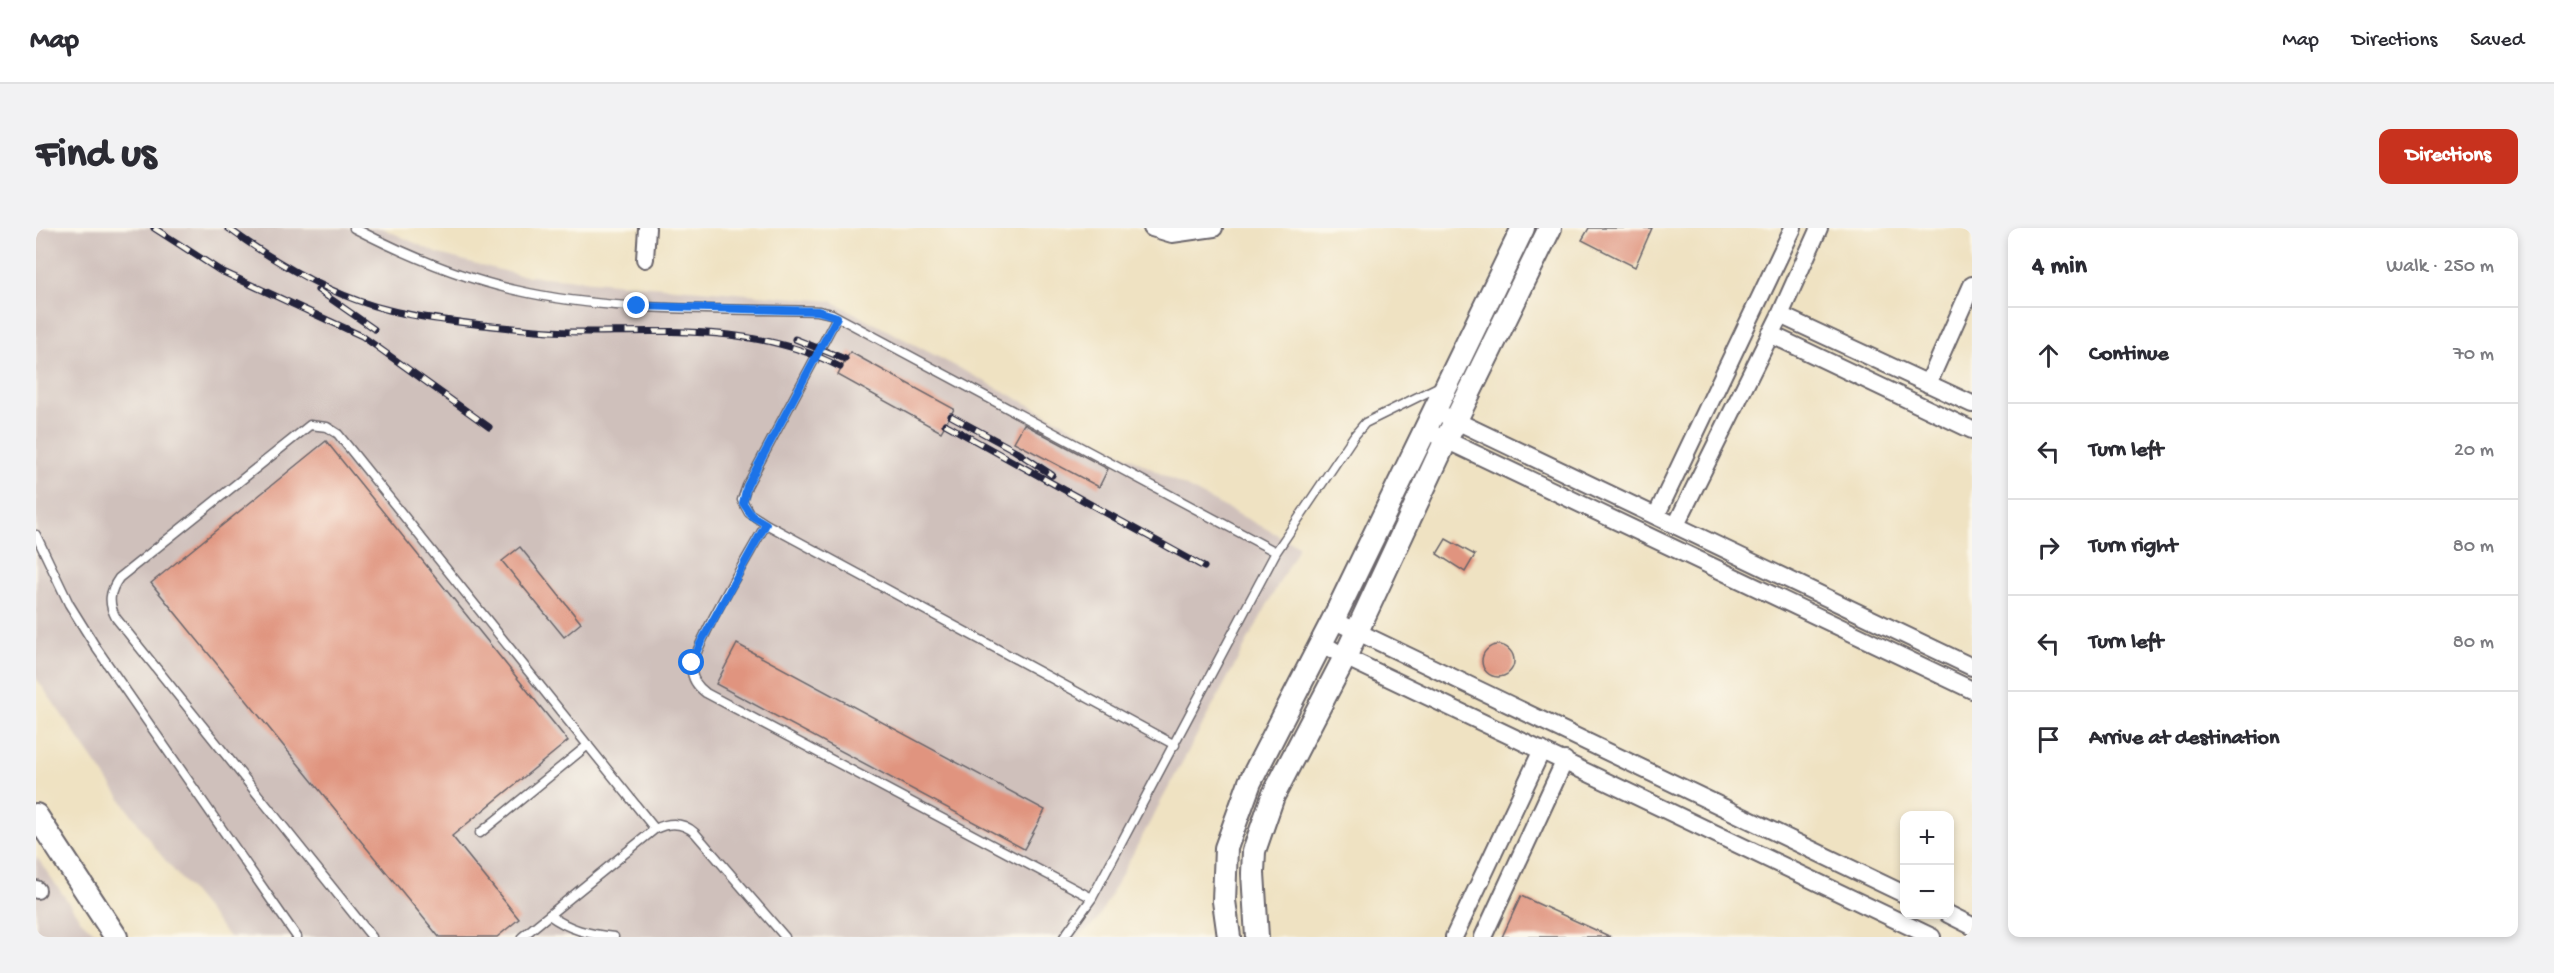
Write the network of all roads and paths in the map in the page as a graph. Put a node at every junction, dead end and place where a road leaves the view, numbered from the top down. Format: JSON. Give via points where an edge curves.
{"nodes":[{"id":1,"x":354,"y":228,"type":"edge"},
{"id":2,"x":647,"y":228,"type":"edge"},
{"id":3,"x":1152,"y":228,"type":"edge"},
{"id":4,"x":1214,"y":228,"type":"edge"},
{"id":5,"x":1523,"y":228,"type":"edge"},
{"id":6,"x":1550,"y":228,"type":"edge"},
{"id":7,"x":1793,"y":228,"type":"edge"},
{"id":8,"x":1819,"y":228,"type":"edge"},
{"id":9,"x":645,"y":259,"type":"dead end"},
{"id":10,"x":1972,"y":285,"type":"edge"},
{"id":11,"x":1765,"y":288,"type":"junction"},
{"id":12,"x":1787,"y":298,"type":"junction"},
{"id":13,"x":1780,"y":315,"type":"junction"},
{"id":14,"x":837,"y":317,"type":"junction"},
{"id":15,"x":1770,"y":334,"type":"junction"},
{"id":16,"x":1448,"y":382,"type":"junction"},
{"id":17,"x":1928,"y":384,"type":"junction"},
{"id":18,"x":1972,"y":404,"type":"edge"},
{"id":19,"x":1430,"y":421,"type":"junction"},
{"id":20,"x":1452,"y":430,"type":"junction"},
{"id":21,"x":1972,"y":430,"type":"edge"},
{"id":22,"x":1656,"y":516,"type":"junction"},
{"id":23,"x":766,"y":524,"type":"junction"},
{"id":24,"x":1676,"y":525,"type":"junction"},
{"id":25,"x":36,"y":535,"type":"edge"},
{"id":26,"x":1276,"y":552,"type":"junction"},
{"id":27,"x":1333,"y":621,"type":"junction"},
{"id":28,"x":1356,"y":633,"type":"junction"},
{"id":29,"x":1321,"y":643,"type":"junction"},
{"id":30,"x":1344,"y":657,"type":"junction"},
{"id":31,"x":1972,"y":667,"type":"edge"},
{"id":32,"x":1972,"y":690,"type":"edge"},
{"id":33,"x":588,"y":745,"type":"junction"},
{"id":34,"x":1174,"y":745,"type":"junction"},
{"id":35,"x":1542,"y":750,"type":"junction"},
{"id":36,"x":1565,"y":760,"type":"junction"},
{"id":37,"x":36,"y":816,"type":"edge"},
{"id":38,"x":655,"y":829,"type":"junction"},
{"id":39,"x":480,"y":833,"type":"dead end"},
{"id":40,"x":1900,"y":892,"type":"edge"},
{"id":41,"x":1092,"y":898,"type":"junction"},
{"id":42,"x":549,"y":915,"type":"junction"},
{"id":43,"x":1954,"y":918,"type":"edge"},
{"id":44,"x":1972,"y":926,"type":"edge"},
{"id":45,"x":116,"y":937,"type":"edge"},
{"id":46,"x":297,"y":937,"type":"edge"},
{"id":47,"x":372,"y":937,"type":"edge"},
{"id":48,"x":522,"y":937,"type":"edge"},
{"id":49,"x":614,"y":937,"type":"edge"},
{"id":50,"x":785,"y":937,"type":"edge"},
{"id":51,"x":1064,"y":937,"type":"edge"},
{"id":52,"x":1228,"y":937,"type":"edge"},
{"id":53,"x":1257,"y":937,"type":"edge"},
{"id":54,"x":1454,"y":937,"type":"edge"},
{"id":55,"x":1482,"y":937,"type":"edge"},
{"id":56,"x":1932,"y":937,"type":"edge"}],
"edges":[{"from":1,"to":14,"type":"lane","via":[[445,270],[516,290],[609,304],[818,311]]},
{"from":2,"to":9,"type":"street"},
{"from":3,"to":4,"type":"street","via":[[1172,234]]},
{"from":5,"to":16,"type":"street"},
{"from":6,"to":20,"type":"street"},
{"from":7,"to":11,"type":"street"},
{"from":8,"to":12,"type":"street"},
{"from":10,"to":17,"type":"street"},
{"from":11,"to":12,"type":"street"},
{"from":11,"to":22,"type":"street"},
{"from":12,"to":13,"type":"street"},
{"from":13,"to":15,"type":"street"},
{"from":13,"to":17,"type":"street"},
{"from":14,"to":23,"type":"lane","via":[[743,496],[749,513]]},
{"from":14,"to":26,"type":"lane"},
{"from":15,"to":21,"type":"street"},
{"from":15,"to":24,"type":"street"},
{"from":16,"to":19,"type":"street"},
{"from":16,"to":26,"type":"lane","via":[[1365,423]]},
{"from":17,"to":18,"type":"street"},
{"from":19,"to":20,"type":"street"},
{"from":19,"to":27,"type":"street"},
{"from":20,"to":22,"type":"street"},
{"from":20,"to":28,"type":"street"},
{"from":20,"to":32,"type":"street"},
{"from":22,"to":24,"type":"street"},
{"from":23,"to":34,"type":"lane"},
{"from":23,"to":41,"type":"lane","via":[[700,644],[692,669],[698,685],[705,693]]},
{"from":24,"to":31,"type":"street"},
{"from":25,"to":46,"type":"lane","via":[[69,604],[97,649]]},
{"from":26,"to":34,"type":"lane"},
{"from":27,"to":28,"type":"street"},
{"from":27,"to":29,"type":"street"},
{"from":28,"to":30,"type":"street"},
{"from":28,"to":40,"type":"street"},
{"from":29,"to":30,"type":"street"},
{"from":29,"to":52,"type":"street","via":[[1236,815],[1226,848],[1224,901]]},
{"from":30,"to":35,"type":"street"},
{"from":30,"to":53,"type":"street","via":[[1265,816],[1254,851]]},
{"from":33,"to":38,"type":"lane"},
{"from":33,"to":39,"type":"lane"},
{"from":33,"to":47,"type":"lane","via":[[338,434],[327,427],[310,426],[299,433],[119,578],[110,602],[116,618]]},
{"from":34,"to":41,"type":"lane"},
{"from":35,"to":36,"type":"street"},
{"from":35,"to":54,"type":"street"},
{"from":36,"to":55,"type":"street"},
{"from":36,"to":56,"type":"street"},
{"from":37,"to":45,"type":"street"},
{"from":38,"to":42,"type":"lane"},
{"from":38,"to":50,"type":"lane","via":[[673,824],[690,828]]},
{"from":41,"to":51,"type":"lane"},
{"from":42,"to":48,"type":"lane"},
{"from":42,"to":49,"type":"lane","via":[[569,928]]},
{"from":43,"to":44,"type":"street"}]}
